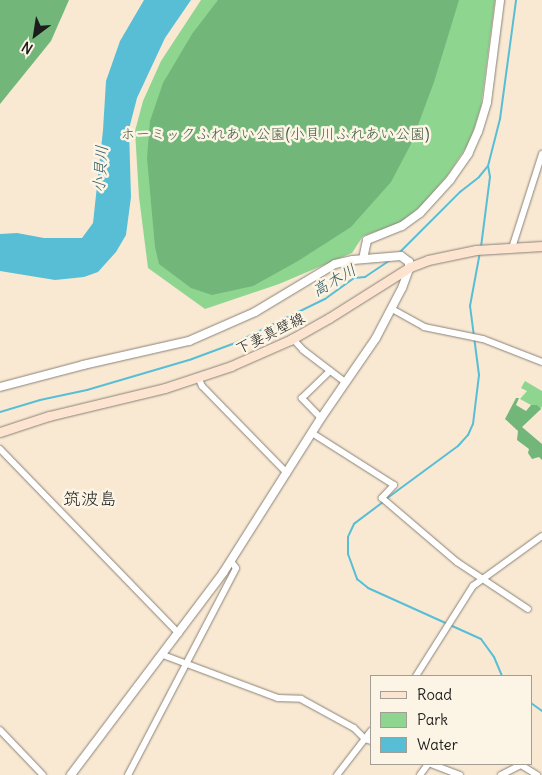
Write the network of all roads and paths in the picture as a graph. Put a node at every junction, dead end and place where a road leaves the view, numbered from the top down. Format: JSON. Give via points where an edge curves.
{"nodes":[{"id":1,"x":500,"y":0,"type":"edge"},
{"id":2,"x":542,"y":154,"type":"edge"},
{"id":3,"x":542,"y":246,"type":"edge"},
{"id":4,"x":512,"y":248,"type":"junction"},
{"id":5,"x":363,"y":259,"type":"junction"},
{"id":6,"x":410,"y":267,"type":"junction"},
{"id":7,"x":392,"y":310,"type":"junction"},
{"id":8,"x":292,"y":338,"type":"junction"},
{"id":9,"x":542,"y":362,"type":"edge"},
{"id":10,"x":330,"y":371,"type":"junction"},
{"id":11,"x":198,"y":377,"type":"junction"},
{"id":12,"x":345,"y":382,"type":"junction"},
{"id":13,"x":0,"y":387,"type":"edge"},
{"id":14,"x":321,"y":418,"type":"junction"},
{"id":15,"x":0,"y":432,"type":"edge"},
{"id":16,"x":312,"y":433,"type":"junction"},
{"id":17,"x":0,"y":449,"type":"edge"},
{"id":18,"x":287,"y":473,"type":"junction"},
{"id":19,"x":542,"y":536,"type":"edge"},
{"id":20,"x":231,"y":560,"type":"junction"},
{"id":21,"x":481,"y":580,"type":"junction"},
{"id":22,"x":528,"y":609,"type":"dead end"},
{"id":23,"x":179,"y":634,"type":"junction"},
{"id":24,"x":163,"y":655,"type":"junction"},
{"id":25,"x":186,"y":664,"type":"junction"},
{"id":26,"x":417,"y":675,"type":"edge"},
{"id":27,"x":0,"y":730,"type":"edge"},
{"id":28,"x":368,"y":740,"type":"edge"},
{"id":29,"x":428,"y":765,"type":"edge"},
{"id":30,"x":432,"y":765,"type":"edge"},
{"id":31,"x":43,"y":775,"type":"edge"},
{"id":32,"x":71,"y":775,"type":"edge"},
{"id":33,"x":128,"y":775,"type":"edge"},
{"id":34,"x":337,"y":775,"type":"edge"},
{"id":35,"x":420,"y":775,"type":"edge"},
{"id":36,"x":460,"y":775,"type":"edge"},
{"id":37,"x":501,"y":775,"type":"edge"},
{"id":38,"x":537,"y":775,"type":"edge"}],
"edges":[{"from":1,"to":5,"type":"street","via":[[487,102],[468,154],[420,213],[402,226],[367,240]]},
{"from":2,"to":4,"type":"street"},
{"from":3,"to":4,"type":"main road","name":"下妻真壁線"},
{"from":4,"to":6,"type":"main road","name":"下妻真壁線","via":[[443,256]]},
{"from":5,"to":6,"type":"street","via":[[401,256],[406,258]]},
{"from":5,"to":13,"type":"street","via":[[328,268],[255,312],[189,341]]},
{"from":6,"to":7,"type":"street"},
{"from":6,"to":8,"type":"main road","name":"下妻真壁線"},
{"from":7,"to":9,"type":"street","via":[[424,327],[483,339]]},
{"from":7,"to":12,"type":"street"},
{"from":8,"to":10,"type":"street"},
{"from":8,"to":11,"type":"main road","name":"下妻真壁線","via":[[256,356]]},
{"from":10,"to":12,"type":"street"},
{"from":10,"to":14,"type":"street","via":[[302,398]]},
{"from":11,"to":15,"type":"main road","name":"下妻真壁線","via":[[48,416]]},
{"from":11,"to":18,"type":"street","via":[[202,386]]},
{"from":12,"to":14,"type":"street"},
{"from":14,"to":16,"type":"street"},
{"from":16,"to":18,"type":"street"},
{"from":16,"to":21,"type":"street","via":[[394,485],[382,498]]},
{"from":17,"to":23,"type":"street"},
{"from":18,"to":20,"type":"street"},
{"from":19,"to":21,"type":"street"},
{"from":20,"to":23,"type":"street"},
{"from":20,"to":25,"type":"street","via":[[236,568]]},
{"from":21,"to":22,"type":"street"},
{"from":21,"to":26,"type":"street","via":[[473,586]]},
{"from":23,"to":24,"type":"street"},
{"from":24,"to":25,"type":"street"},
{"from":24,"to":32,"type":"street"},
{"from":25,"to":28,"type":"street","via":[[278,698],[302,699],[354,728]]},
{"from":25,"to":33,"type":"street"},
{"from":27,"to":31,"type":"street"},
{"from":28,"to":34,"type":"street"},
{"from":29,"to":35,"type":"street"},
{"from":30,"to":36,"type":"street"},
{"from":37,"to":38,"type":"street","via":[[521,765]]}]}
